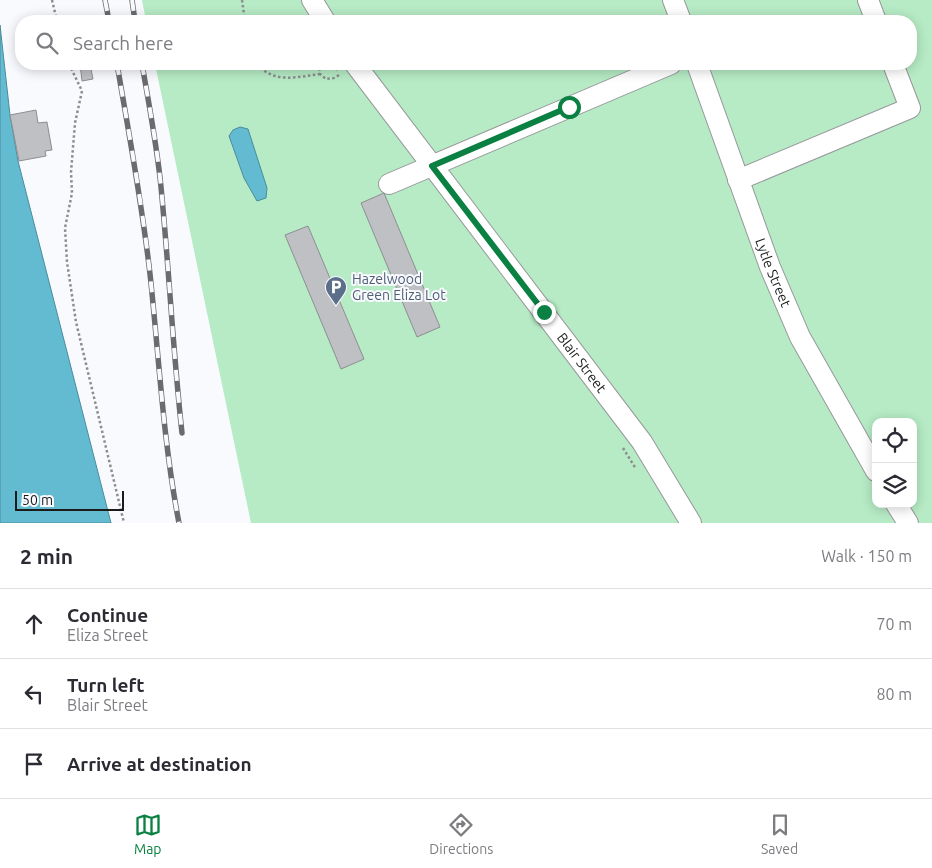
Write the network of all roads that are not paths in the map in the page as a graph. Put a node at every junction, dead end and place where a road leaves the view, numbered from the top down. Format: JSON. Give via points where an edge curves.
{"nodes":[{"id":1,"x":312,"y":0,"type":"edge"},
{"id":2,"x":674,"y":0,"type":"edge"},
{"id":3,"x":868,"y":0,"type":"edge"},
{"id":4,"x":321,"y":15,"type":"edge"},
{"id":5,"x":679,"y":15,"type":"edge"},
{"id":6,"x":874,"y":15,"type":"edge"},
{"id":7,"x":349,"y":70,"type":"edge"},
{"id":8,"x":657,"y":70,"type":"edge"},
{"id":9,"x":699,"y":70,"type":"edge"},
{"id":10,"x":895,"y":70,"type":"edge"},
{"id":11,"x":432,"y":166,"type":"junction"},
{"id":12,"x":738,"y":180,"type":"junction"},
{"id":13,"x":388,"y":184,"type":"dead end"},
{"id":14,"x":872,"y":464,"type":"edge"},
{"id":15,"x":899,"y":508,"type":"edge"},
{"id":16,"x":691,"y":523,"type":"edge"},
{"id":17,"x":908,"y":523,"type":"edge"}],
"edges":[{"from":1,"to":4,"type":"street"},
{"from":2,"to":5,"type":"street"},
{"from":3,"to":6,"type":"street"},
{"from":7,"to":11,"type":"street","name":"Blair Street"},
{"from":8,"to":11,"type":"street"},
{"from":9,"to":12,"type":"street","name":"Lytle Street"},
{"from":10,"to":12,"type":"street","via":[[910,108]]},
{"from":11,"to":13,"type":"street"},
{"from":11,"to":16,"type":"street","name":"Blair Street","via":[[642,442]]},
{"from":12,"to":14,"type":"street","name":"Lytle Street","via":[[800,336]]},
{"from":15,"to":17,"type":"street"}]}
